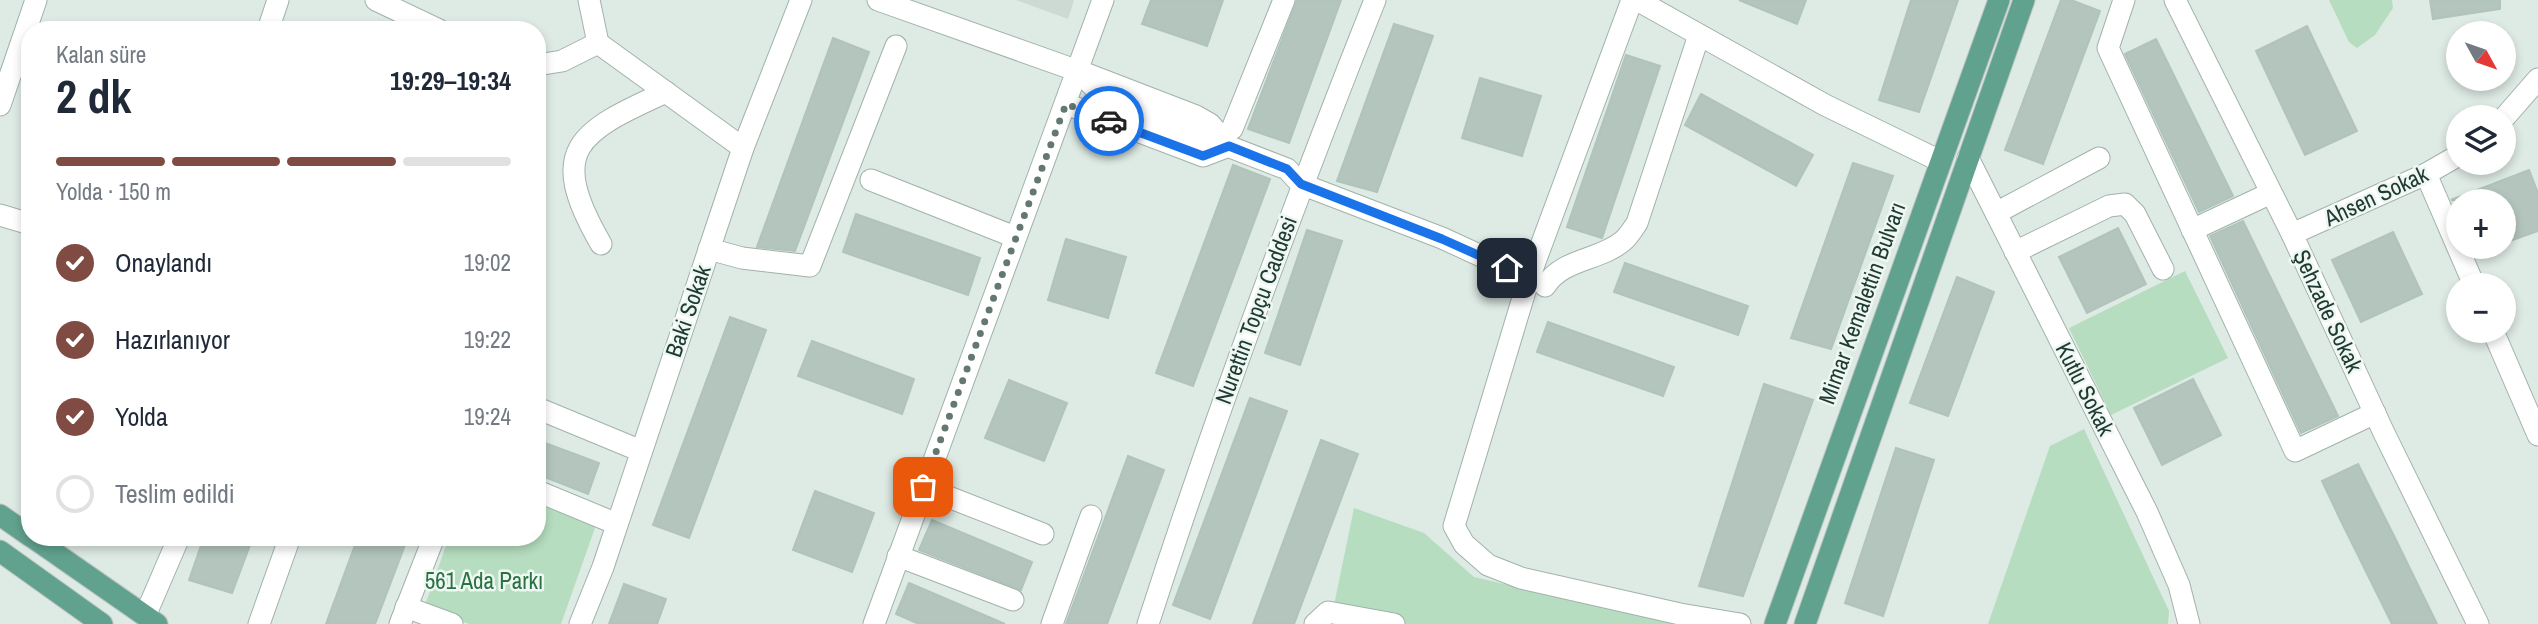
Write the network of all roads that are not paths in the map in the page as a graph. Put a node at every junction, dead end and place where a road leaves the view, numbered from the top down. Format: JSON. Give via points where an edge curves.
{"nodes":[{"id":1,"x":36,"y":0,"type":"edge"},
{"id":2,"x":278,"y":0,"type":"edge"},
{"id":3,"x":376,"y":0,"type":"edge"},
{"id":4,"x":589,"y":0,"type":"edge"},
{"id":5,"x":801,"y":0,"type":"edge"},
{"id":6,"x":878,"y":0,"type":"edge"},
{"id":7,"x":1103,"y":0,"type":"edge"},
{"id":8,"x":1284,"y":0,"type":"edge"},
{"id":9,"x":1375,"y":0,"type":"edge"},
{"id":10,"x":1634,"y":0,"type":"edge"},
{"id":11,"x":1999,"y":0,"type":"edge"},
{"id":12,"x":2024,"y":0,"type":"edge"},
{"id":13,"x":2124,"y":0,"type":"edge"},
{"id":14,"x":2175,"y":0,"type":"edge"},
{"id":15,"x":29,"y":21,"type":"edge"},
{"id":16,"x":271,"y":21,"type":"edge"},
{"id":17,"x":420,"y":21,"type":"edge"},
{"id":18,"x":1699,"y":35,"type":"junction"},
{"id":19,"x":598,"y":43,"type":"junction"},
{"id":20,"x":21,"y":44,"type":"edge"},
{"id":21,"x":896,"y":46,"type":"dead end"},
{"id":22,"x":546,"y":64,"type":"edge"},
{"id":23,"x":1078,"y":71,"type":"junction"},
{"id":24,"x":2538,"y":79,"type":"edge"},
{"id":25,"x":666,"y":92,"type":"junction"},
{"id":26,"x":1066,"y":104,"type":"junction"},
{"id":27,"x":0,"y":105,"type":"edge"},
{"id":28,"x":2515,"y":105,"type":"edge"},
{"id":29,"x":1231,"y":138,"type":"junction"},
{"id":30,"x":743,"y":148,"type":"junction"},
{"id":31,"x":1968,"y":158,"type":"junction"},
{"id":32,"x":2099,"y":158,"type":"dead end"},
{"id":33,"x":1940,"y":161,"type":"junction"},
{"id":34,"x":2446,"y":162,"type":"edge"},
{"id":35,"x":2426,"y":174,"type":"junction"},
{"id":36,"x":871,"y":180,"type":"dead end"},
{"id":37,"x":1301,"y":184,"type":"junction"},
{"id":38,"x":2272,"y":193,"type":"junction"},
{"id":39,"x":1996,"y":213,"type":"junction"},
{"id":40,"x":0,"y":215,"type":"edge"},
{"id":41,"x":21,"y":221,"type":"edge"},
{"id":42,"x":2192,"y":230,"type":"junction"},
{"id":43,"x":2292,"y":234,"type":"junction"},
{"id":44,"x":1015,"y":237,"type":"junction"},
{"id":45,"x":601,"y":244,"type":"dead end"},
{"id":46,"x":709,"y":249,"type":"junction"},
{"id":47,"x":2015,"y":252,"type":"junction"},
{"id":48,"x":2163,"y":269,"type":"dead end"},
{"id":49,"x":2469,"y":273,"type":"edge"},
{"id":50,"x":1537,"y":282,"type":"junction"},
{"id":51,"x":2498,"y":343,"type":"edge"},
{"id":52,"x":546,"y":412,"type":"edge"},
{"id":53,"x":2375,"y":413,"type":"junction"},
{"id":54,"x":2538,"y":435,"type":"edge"},
{"id":55,"x":641,"y":451,"type":"junction"},
{"id":56,"x":923,"y":487,"type":"junction"},
{"id":57,"x":546,"y":495,"type":"edge"},
{"id":58,"x":0,"y":515,"type":"edge"},
{"id":59,"x":1091,"y":516,"type":"dead end"},
{"id":60,"x":617,"y":524,"type":"junction"},
{"id":61,"x":21,"y":530,"type":"edge"},
{"id":62,"x":1043,"y":534,"type":"dead end"},
{"id":63,"x":44,"y":546,"type":"edge"},
{"id":64,"x":176,"y":546,"type":"edge"},
{"id":65,"x":287,"y":546,"type":"edge"},
{"id":66,"x":430,"y":546,"type":"edge"},
{"id":67,"x":0,"y":551,"type":"edge"},
{"id":68,"x":898,"y":556,"type":"junction"},
{"id":69,"x":1013,"y":600,"type":"dead end"},
{"id":70,"x":403,"y":616,"type":"edge"},
{"id":71,"x":151,"y":620,"type":"edge"},
{"id":72,"x":102,"y":624,"type":"edge"},
{"id":73,"x":259,"y":624,"type":"edge"},
{"id":74,"x":452,"y":624,"type":"edge"},
{"id":75,"x":580,"y":624,"type":"edge"},
{"id":76,"x":874,"y":624,"type":"edge"},
{"id":77,"x":1052,"y":624,"type":"edge"},
{"id":78,"x":1148,"y":624,"type":"edge"},
{"id":79,"x":1315,"y":624,"type":"edge"},
{"id":80,"x":1394,"y":624,"type":"edge"},
{"id":81,"x":1740,"y":624,"type":"edge"},
{"id":82,"x":1775,"y":624,"type":"edge"},
{"id":83,"x":1805,"y":624,"type":"edge"},
{"id":84,"x":2189,"y":624,"type":"edge"},
{"id":85,"x":2478,"y":624,"type":"edge"}],
"edges":[{"from":1,"to":15,"type":"street"},
{"from":2,"to":16,"type":"street"},
{"from":3,"to":17,"type":"street"},
{"from":4,"to":19,"type":"street"},
{"from":5,"to":30,"type":"street","name":"Baki Sokak"},
{"from":6,"to":23,"type":"street"},
{"from":7,"to":23,"type":"street"},
{"from":8,"to":29,"type":"street"},
{"from":9,"to":37,"type":"street","name":"Nurettin Topçu Caddesi"},
{"from":10,"to":18,"type":"street"},
{"from":10,"to":50,"type":"street"},
{"from":11,"to":33,"type":"main road","name":"Mimar Kemalettin Bulvarı"},
{"from":12,"to":31,"type":"main road"},
{"from":13,"to":42,"type":"street","via":[[2108,48]]},
{"from":14,"to":38,"type":"street","name":"Şehzade Sokak"},
{"from":18,"to":33,"type":"street","via":[[1825,106]]},
{"from":18,"to":50,"type":"street","via":[[1637,223],[1623,241]]},
{"from":19,"to":22,"type":"street","via":[[562,61]]},
{"from":19,"to":25,"type":"street"},
{"from":20,"to":27,"type":"street"},
{"from":21,"to":46,"type":"street","via":[[810,266]]},
{"from":23,"to":26,"type":"street"},
{"from":23,"to":29,"type":"street","via":[[1106,99]]},
{"from":24,"to":28,"type":"street"},
{"from":25,"to":30,"type":"street"},
{"from":25,"to":45,"type":"street","via":[[599,126],[578,154],[575,191]]},
{"from":26,"to":29,"type":"street","via":[[1203,156]]},
{"from":26,"to":44,"type":"street"},
{"from":29,"to":37,"type":"street","via":[[1287,169]]},
{"from":30,"to":46,"type":"street","name":"Baki Sokak"},
{"from":31,"to":39,"type":"street","name":"Kutlu Sokak"},
{"from":31,"to":83,"type":"main road"},
{"from":32,"to":39,"type":"street"},
{"from":33,"to":82,"type":"main road","name":"Mimar Kemalettin Bulvarı"},
{"from":34,"to":35,"type":"street","name":"Ahsen Sokak"},
{"from":35,"to":43,"type":"street","name":"Ahsen Sokak"},
{"from":35,"to":49,"type":"street"},
{"from":36,"to":44,"type":"street"},
{"from":37,"to":50,"type":"street"},
{"from":37,"to":78,"type":"street","name":"Nurettin Topçu Caddesi"},
{"from":38,"to":42,"type":"street"},
{"from":38,"to":43,"type":"street","name":"Şehzade Sokak"},
{"from":39,"to":47,"type":"street","name":"Kutlu Sokak"},
{"from":40,"to":41,"type":"street"},
{"from":42,"to":53,"type":"street","via":[[2295,451]]},
{"from":43,"to":53,"type":"street","name":"Şehzade Sokak"},
{"from":44,"to":56,"type":"street"},
{"from":46,"to":55,"type":"street","name":"Baki Sokak"},
{"from":47,"to":48,"type":"street","via":[[2109,206],[2125,204],[2135,214]]},
{"from":47,"to":84,"type":"street","name":"Kutlu Sokak","via":[[2147,512],[2179,585]]},
{"from":50,"to":81,"type":"street","via":[[1454,526],[1464,544],[1488,565],[1521,578]]},
{"from":51,"to":54,"type":"street"},
{"from":52,"to":55,"type":"street"},
{"from":53,"to":85,"type":"street","name":"Şehzade Sokak"},
{"from":55,"to":60,"type":"street","name":"Baki Sokak"},
{"from":56,"to":62,"type":"street"},
{"from":56,"to":68,"type":"street"},
{"from":57,"to":60,"type":"street"},
{"from":58,"to":61,"type":"main road"},
{"from":59,"to":77,"type":"street"},
{"from":60,"to":75,"type":"street","name":"Baki Sokak"},
{"from":63,"to":71,"type":"main road"},
{"from":64,"to":71,"type":"street"},
{"from":65,"to":73,"type":"street"},
{"from":66,"to":70,"type":"street"},
{"from":67,"to":72,"type":"main road"},
{"from":68,"to":69,"type":"street"},
{"from":68,"to":76,"type":"street"},
{"from":70,"to":74,"type":"street"},
{"from":79,"to":80,"type":"street","via":[[1328,612]]}]}
